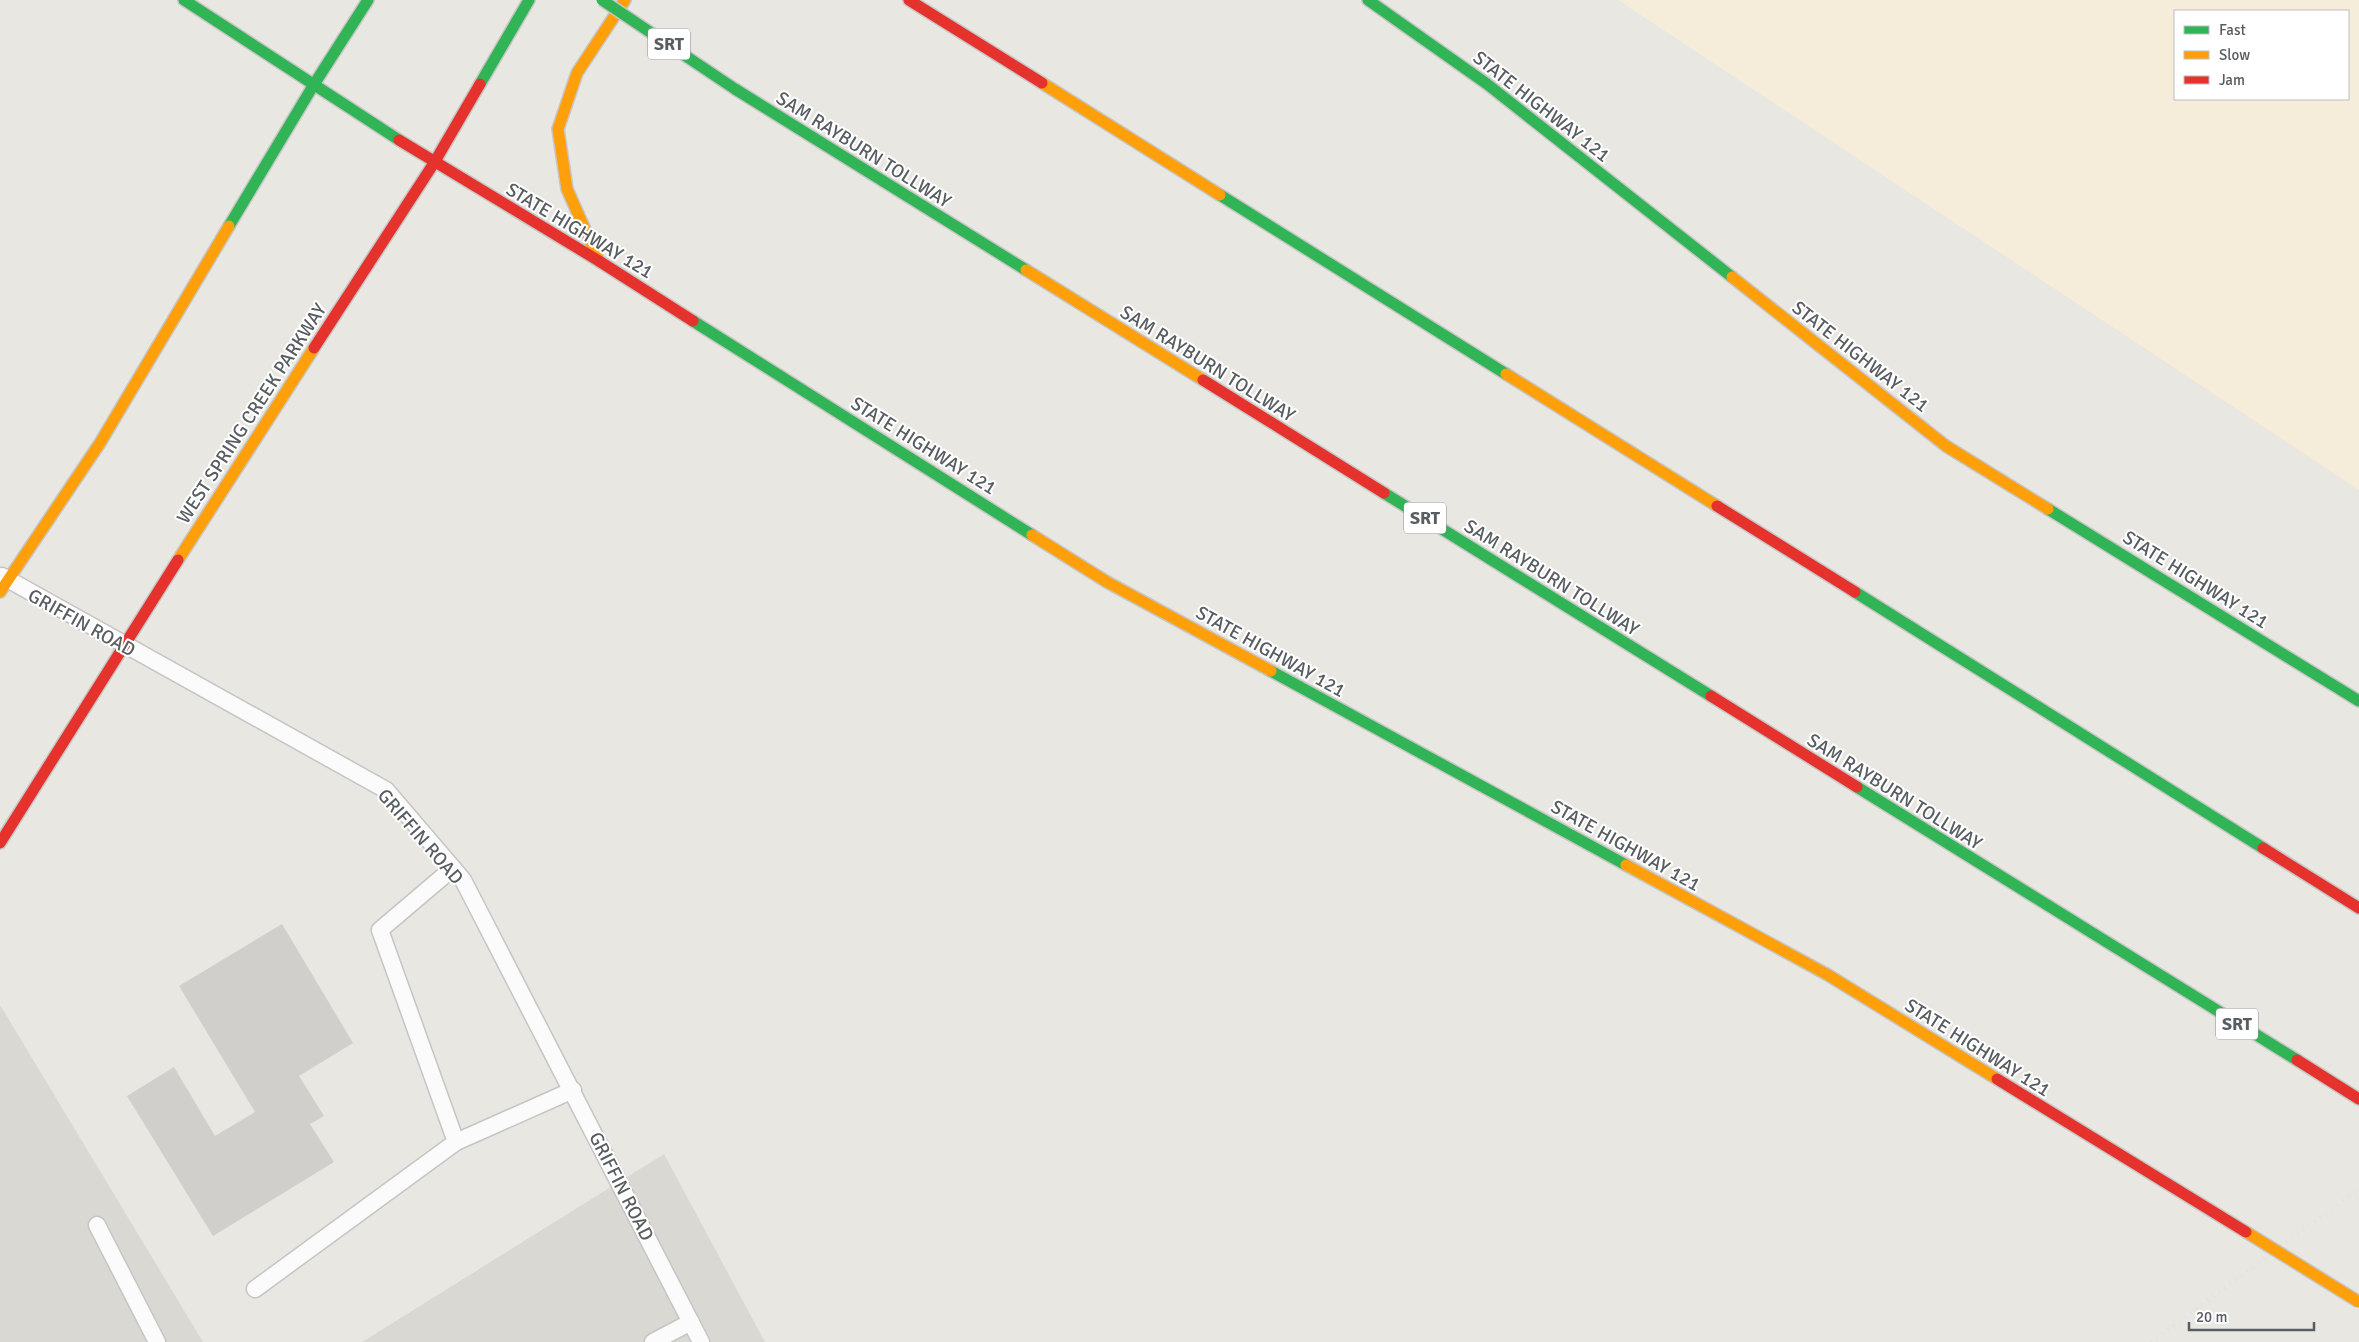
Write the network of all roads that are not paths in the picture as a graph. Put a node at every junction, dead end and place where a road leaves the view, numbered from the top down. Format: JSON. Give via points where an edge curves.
{"nodes":[{"id":1,"x":184,"y":0,"type":"edge"},
{"id":2,"x":368,"y":0,"type":"edge"},
{"id":3,"x":529,"y":0,"type":"edge"},
{"id":4,"x":602,"y":0,"type":"edge"},
{"id":5,"x":625,"y":0,"type":"edge"},
{"id":6,"x":909,"y":0,"type":"edge"},
{"id":7,"x":1368,"y":0,"type":"edge"},
{"id":8,"x":312,"y":86,"type":"junction"},
{"id":9,"x":434,"y":163,"type":"junction"},
{"id":10,"x":599,"y":261,"type":"junction"},
{"id":11,"x":3,"y":582,"type":"edge"},
{"id":12,"x":123,"y":645,"type":"junction"},
{"id":13,"x":2359,"y":701,"type":"edge"},
{"id":14,"x":0,"y":843,"type":"edge"},
{"id":15,"x":453,"y":868,"type":"junction"},
{"id":16,"x":2359,"y":908,"type":"edge"},
{"id":17,"x":573,"y":1090,"type":"junction"},
{"id":18,"x":2359,"y":1099,"type":"edge"},
{"id":19,"x":456,"y":1142,"type":"junction"},
{"id":20,"x":97,"y":1225,"type":"dead end"},
{"id":21,"x":255,"y":1290,"type":"dead end"},
{"id":22,"x":2359,"y":1302,"type":"edge"},
{"id":23,"x":691,"y":1322,"type":"junction"},
{"id":24,"x":157,"y":1342,"type":"edge"},
{"id":25,"x":653,"y":1342,"type":"edge"},
{"id":26,"x":701,"y":1342,"type":"edge"}],
"edges":[{"from":1,"to":8,"type":"main road","name":"STATE HIGHWAY 121"},
{"from":2,"to":8,"type":"main road"},
{"from":3,"to":9,"type":"main road","name":"WEST SPRING CREEK PARKWAY"},
{"from":4,"to":18,"type":"main road","name":"SAM RAYBURN TOLLWAY","number":"SRT","bridge":true,"via":[[735,88]]},
{"from":5,"to":10,"type":"main road","via":[[577,73],[558,129],[567,189]]},
{"from":6,"to":16,"type":"main road"},
{"from":7,"to":13,"type":"main road","name":"STATE HIGHWAY 121","via":[[1487,84],[1946,446]]},
{"from":8,"to":9,"type":"main road","name":"STATE HIGHWAY 121"},
{"from":8,"to":11,"type":"main road","via":[[100,443]]},
{"from":9,"to":10,"type":"main road","name":"STATE HIGHWAY 121"},
{"from":9,"to":12,"type":"main road","name":"WEST SPRING CREEK PARKWAY"},
{"from":10,"to":22,"type":"main road","name":"STATE HIGHWAY 121","bridge":true,"via":[[1107,582],[1828,976]]},
{"from":11,"to":12,"type":"lane","name":"GRIFFIN ROAD"},
{"from":12,"to":14,"type":"main road","name":"WEST SPRING CREEK PARKWAY"},
{"from":12,"to":15,"type":"lane","name":"GRIFFIN ROAD","via":[[386,790]]},
{"from":15,"to":17,"type":"lane","name":"GRIFFIN ROAD","via":[[463,880]]},
{"from":15,"to":19,"type":"lane","via":[[380,930]]},
{"from":17,"to":19,"type":"lane"},
{"from":17,"to":23,"type":"lane","name":"GRIFFIN ROAD"},
{"from":19,"to":21,"type":"lane"},
{"from":20,"to":24,"type":"lane"},
{"from":23,"to":25,"type":"lane"},
{"from":23,"to":26,"type":"lane","name":"GRIFFIN ROAD"}]}
